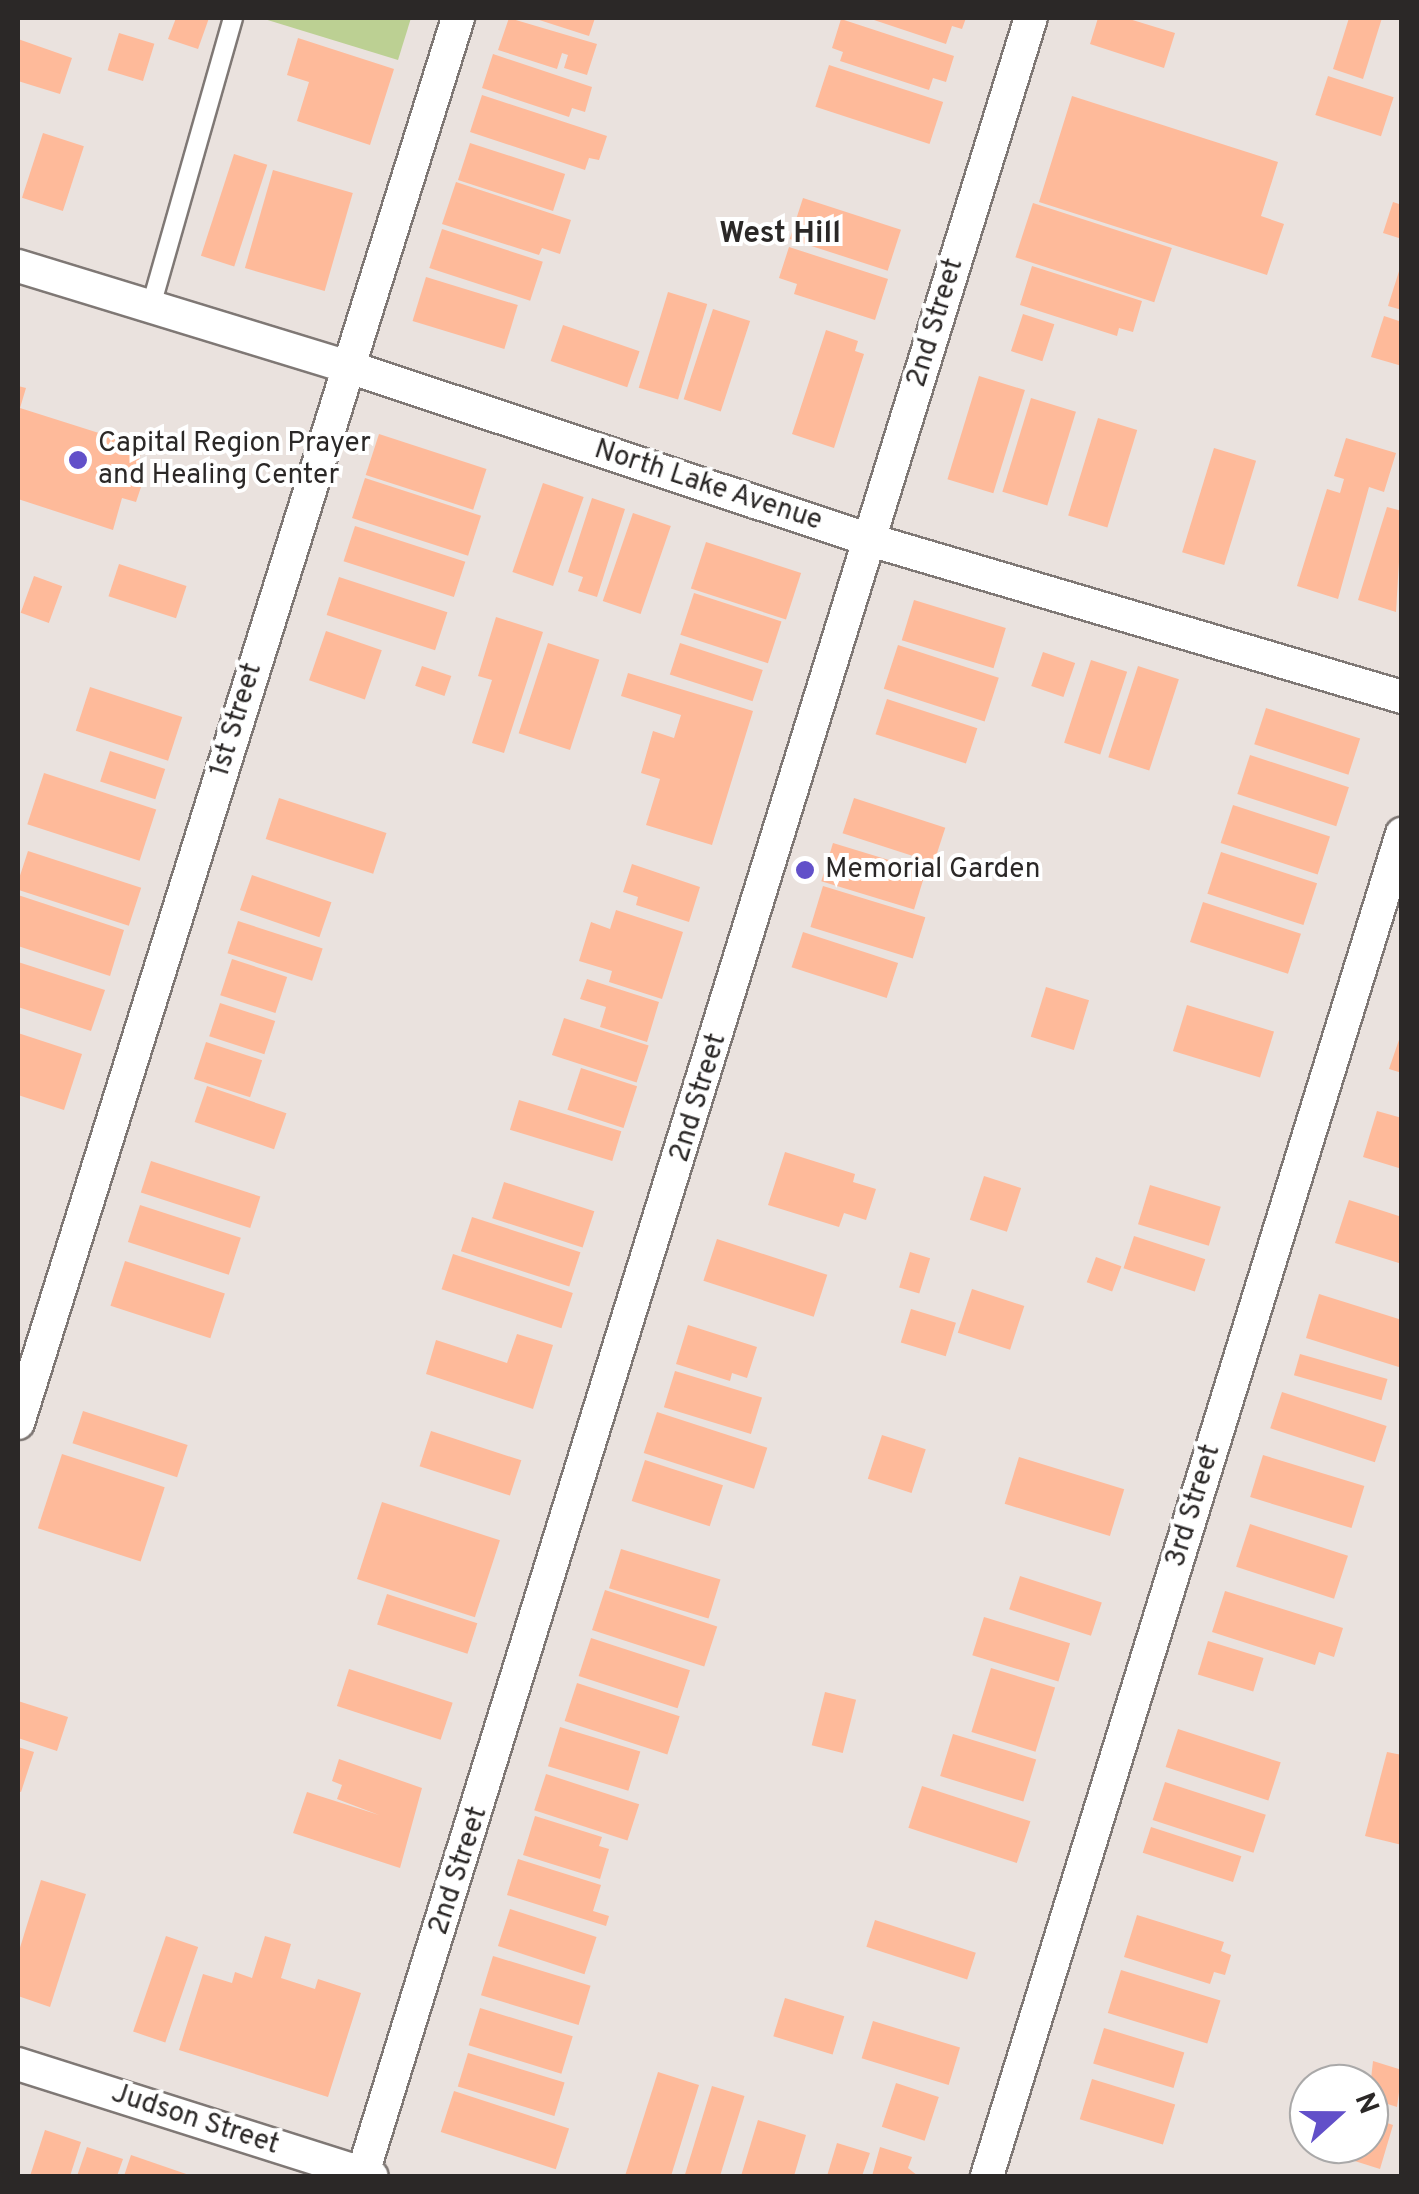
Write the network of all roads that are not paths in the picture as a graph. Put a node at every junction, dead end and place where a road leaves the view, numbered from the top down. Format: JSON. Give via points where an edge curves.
{"nodes":[{"id":1,"x":232,"y":18,"type":"edge"},
{"id":2,"x":458,"y":18,"type":"edge"},
{"id":3,"x":1031,"y":18,"type":"edge"},
{"id":4,"x":18,"y":266,"type":"edge"},
{"id":5,"x":150,"y":306,"type":"junction"},
{"id":6,"x":346,"y":366,"type":"junction"},
{"id":7,"x":870,"y":540,"type":"junction"},
{"id":8,"x":1402,"y":697,"type":"edge"},
{"id":9,"x":1402,"y":834,"type":"edge"},
{"id":10,"x":18,"y":1423,"type":"edge"},
{"id":11,"x":18,"y":2064,"type":"edge"},
{"id":12,"x":366,"y":2176,"type":"edge"},
{"id":13,"x":987,"y":2176,"type":"edge"}],
"edges":[{"from":1,"to":5,"type":"lane"},
{"from":2,"to":6,"type":"street","name":"1st Street"},
{"from":3,"to":7,"type":"street","name":"2nd Street"},
{"from":4,"to":5,"type":"street","name":"North Lake Avenue"},
{"from":5,"to":6,"type":"street","name":"North Lake Avenue"},
{"from":6,"to":7,"type":"street","name":"North Lake Avenue"},
{"from":6,"to":10,"type":"street","name":"1st Street"},
{"from":7,"to":8,"type":"street","name":"North Lake Avenue"},
{"from":7,"to":12,"type":"street","name":"2nd Street"},
{"from":9,"to":13,"type":"street","name":"3rd Street"},
{"from":11,"to":12,"type":"street","name":"Judson Street"}]}
